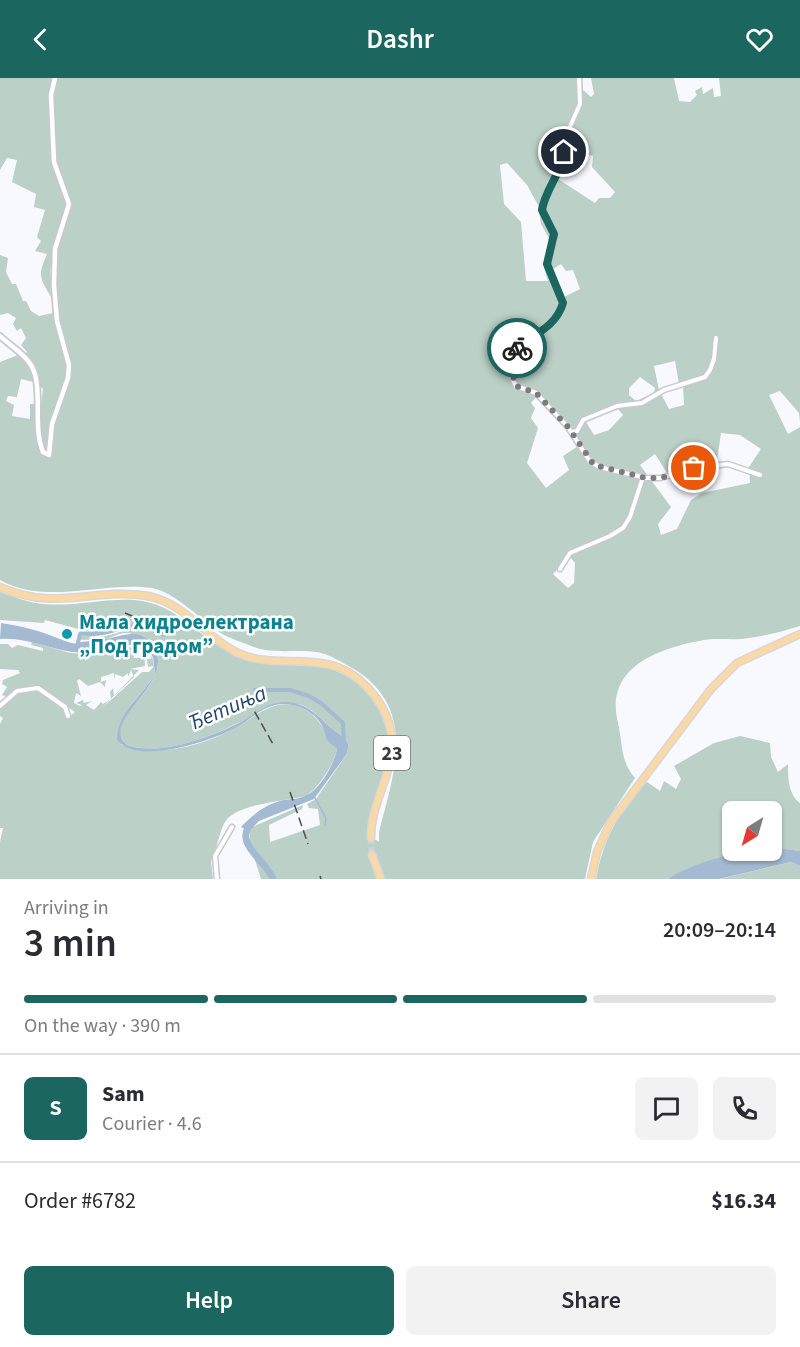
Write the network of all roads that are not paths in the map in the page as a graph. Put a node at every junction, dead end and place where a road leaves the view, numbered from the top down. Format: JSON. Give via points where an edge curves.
{"nodes":[{"id":1,"x":55,"y":78,"type":"edge"},
{"id":2,"x":579,"y":78,"type":"edge"},
{"id":3,"x":0,"y":336,"type":"edge"},
{"id":4,"x":716,"y":338,"type":"dead end"},
{"id":5,"x":572,"y":432,"type":"junction"},
{"id":6,"x":759,"y":475,"type":"dead end"},
{"id":7,"x":643,"y":477,"type":"junction"},
{"id":8,"x":560,"y":568,"type":"dead end"},
{"id":9,"x":0,"y":587,"type":"edge"},
{"id":10,"x":800,"y":634,"type":"edge"},
{"id":11,"x":0,"y":706,"type":"edge"},
{"id":12,"x":68,"y":716,"type":"dead end"},
{"id":13,"x":232,"y":827,"type":"dead end"},
{"id":14,"x":371,"y":838,"type":"tunnel mouth"},
{"id":15,"x":372,"y":855,"type":"tunnel mouth"},
{"id":16,"x":217,"y":879,"type":"edge"},
{"id":17,"x":381,"y":879,"type":"edge"},
{"id":18,"x":591,"y":879,"type":"edge"}],
"edges":[{"from":1,"to":3,"type":"street","via":[[51,95],[54,162],[69,204],[56,249],[54,285],[57,321],[69,367],[52,424],[49,455],[43,452],[38,436],[33,368]]},
{"from":2,"to":5,"type":"street","via":[[580,104],[542,210],[554,234],[547,257],[548,271],[563,303],[559,315],[533,340],[515,349],[509,363],[516,386],[536,393]]},
{"from":4,"to":5,"type":"street","via":[[711,370],[705,377],[664,390],[642,403],[616,406],[583,420],[577,431]]},
{"from":5,"to":7,"type":"street","via":[[594,465]]},
{"from":6,"to":7,"type":"street","via":[[740,466],[712,464],[661,478]]},
{"from":7,"to":8,"type":"street","via":[[623,528],[570,553]]},
{"from":9,"to":14,"type":"main road","number":"23","via":[[44,600],[151,597],[181,610],[239,653],[315,661],[349,672],[380,703],[392,738],[390,763]]},
{"from":10,"to":18,"type":"main road","via":[[742,660],[716,683],[610,823]]},
{"from":11,"to":12,"type":"street","via":[[17,691],[38,688],[65,706]]},
{"from":13,"to":16,"type":"street","via":[[215,856]]},
{"from":15,"to":17,"type":"main road"}]}
